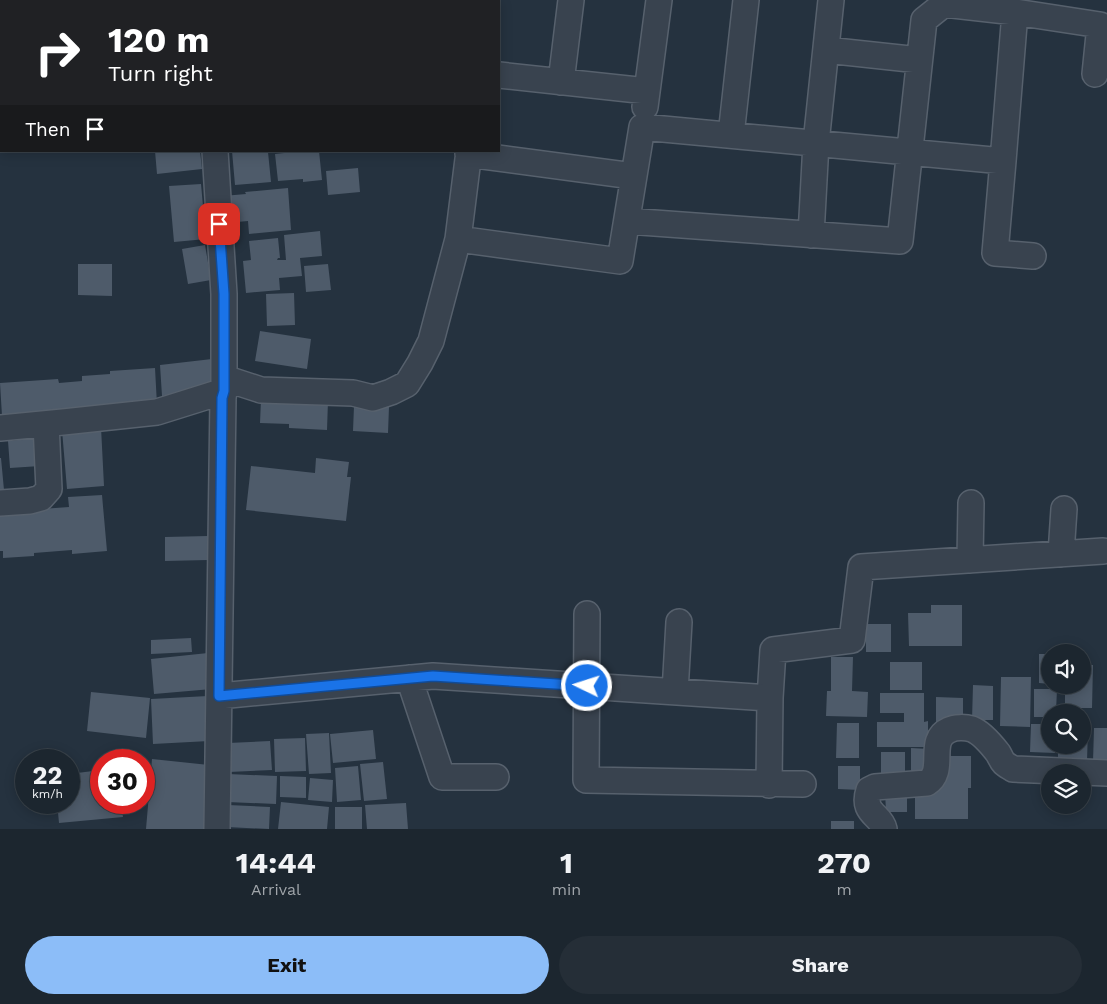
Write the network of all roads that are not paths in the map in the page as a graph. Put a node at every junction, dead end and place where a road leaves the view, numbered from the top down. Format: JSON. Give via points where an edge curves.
{"nodes":[{"id":1,"x":571,"y":0,"type":"edge"},
{"id":2,"x":659,"y":0,"type":"edge"},
{"id":3,"x":746,"y":0,"type":"edge"},
{"id":4,"x":831,"y":0,"type":"edge"},
{"id":5,"x":1015,"y":12,"type":"junction"},
{"id":6,"x":826,"y":50,"type":"junction"},
{"id":7,"x":919,"y":60,"type":"junction"},
{"id":8,"x":1095,"y":74,"type":"dead end"},
{"id":9,"x":500,"y":75,"type":"edge"},
{"id":10,"x":561,"y":82,"type":"junction"},
{"id":11,"x":647,"y":91,"type":"junction"},
{"id":12,"x":642,"y":127,"type":"junction"},
{"id":13,"x":731,"y":135,"type":"junction"},
{"id":14,"x":816,"y":143,"type":"junction"},
{"id":15,"x":215,"y":152,"type":"edge"},
{"id":16,"x":468,"y":153,"type":"edge"},
{"id":17,"x":910,"y":153,"type":"junction"},
{"id":18,"x":1003,"y":161,"type":"junction"},
{"id":19,"x":633,"y":176,"type":"junction"},
{"id":20,"x":626,"y":222,"type":"junction"},
{"id":21,"x":811,"y":235,"type":"junction"},
{"id":22,"x":458,"y":239,"type":"junction"},
{"id":23,"x":1033,"y":256,"type":"dead end"},
{"id":24,"x":224,"y":384,"type":"junction"},
{"id":25,"x":46,"y":424,"type":"junction"},
{"id":26,"x":0,"y":428,"type":"edge"},
{"id":27,"x":0,"y":503,"type":"edge"},
{"id":28,"x":971,"y":503,"type":"dead end"},
{"id":29,"x":1064,"y":509,"type":"dead end"},
{"id":30,"x":1103,"y":551,"type":"dead end"},
{"id":31,"x":1061,"y":554,"type":"junction"},
{"id":32,"x":970,"y":560,"type":"junction"},
{"id":33,"x":587,"y":614,"type":"dead end"},
{"id":34,"x":679,"y":622,"type":"dead end"},
{"id":35,"x":409,"y":678,"type":"junction"},
{"id":36,"x":587,"y":686,"type":"junction"},
{"id":37,"x":675,"y":692,"type":"junction"},
{"id":38,"x":219,"y":696,"type":"junction"},
{"id":39,"x":770,"y":698,"type":"junction"},
{"id":40,"x":1107,"y":773,"type":"edge"},
{"id":41,"x":496,"y":777,"type":"dead end"},
{"id":42,"x":768,"y":784,"type":"junction"},
{"id":43,"x":803,"y":784,"type":"dead end"},
{"id":44,"x":217,"y":829,"type":"edge"},
{"id":45,"x":884,"y":829,"type":"edge"}],
"edges":[{"from":1,"to":10,"type":"street"},
{"from":2,"to":11,"type":"street"},
{"from":3,"to":13,"type":"street"},
{"from":4,"to":6,"type":"street"},
{"from":5,"to":7,"type":"street","via":[[944,4],[924,20]]},
{"from":5,"to":8,"type":"street","via":[[1100,25]]},
{"from":5,"to":18,"type":"street"},
{"from":6,"to":7,"type":"street"},
{"from":6,"to":14,"type":"street"},
{"from":7,"to":17,"type":"street"},
{"from":9,"to":10,"type":"street"},
{"from":10,"to":11,"type":"street"},
{"from":11,"to":12,"type":"street"},
{"from":12,"to":13,"type":"street"},
{"from":12,"to":19,"type":"street"},
{"from":13,"to":14,"type":"street"},
{"from":14,"to":17,"type":"street"},
{"from":14,"to":21,"type":"street"},
{"from":15,"to":24,"type":"street","via":[[224,294]]},
{"from":16,"to":19,"type":"street"},
{"from":16,"to":22,"type":"street"},
{"from":17,"to":18,"type":"street"},
{"from":17,"to":21,"type":"street","via":[[900,241]]},
{"from":18,"to":23,"type":"street","via":[[994,253]]},
{"from":19,"to":20,"type":"street"},
{"from":20,"to":21,"type":"street"},
{"from":20,"to":22,"type":"street","via":[[620,261]]},
{"from":22,"to":24,"type":"street","via":[[431,341],[407,384],[373,398],[261,390]]},
{"from":24,"to":25,"type":"street","via":[[157,412]]},
{"from":24,"to":38,"type":"street"},
{"from":25,"to":26,"type":"street"},
{"from":25,"to":27,"type":"street","via":[[49,489],[41,498]]},
{"from":28,"to":32,"type":"street"},
{"from":29,"to":31,"type":"street"},
{"from":30,"to":31,"type":"street"},
{"from":31,"to":32,"type":"street"},
{"from":32,"to":39,"type":"street","via":[[861,567],[852,640],[773,650]]},
{"from":33,"to":36,"type":"street"},
{"from":34,"to":37,"type":"street"},
{"from":35,"to":36,"type":"street","via":[[433,676]]},
{"from":35,"to":38,"type":"street"},
{"from":35,"to":41,"type":"street","via":[[442,777]]},
{"from":36,"to":37,"type":"street"},
{"from":36,"to":42,"type":"street","via":[[586,780]]},
{"from":37,"to":39,"type":"street"},
{"from":38,"to":44,"type":"street"},
{"from":39,"to":42,"type":"street"},
{"from":40,"to":45,"type":"street","via":[[1013,769],[1004,764],[998,752],[982,736],[971,729],[954,727],[938,739],[932,780],[869,790],[866,797],[870,812]]},
{"from":42,"to":43,"type":"street"}]}
